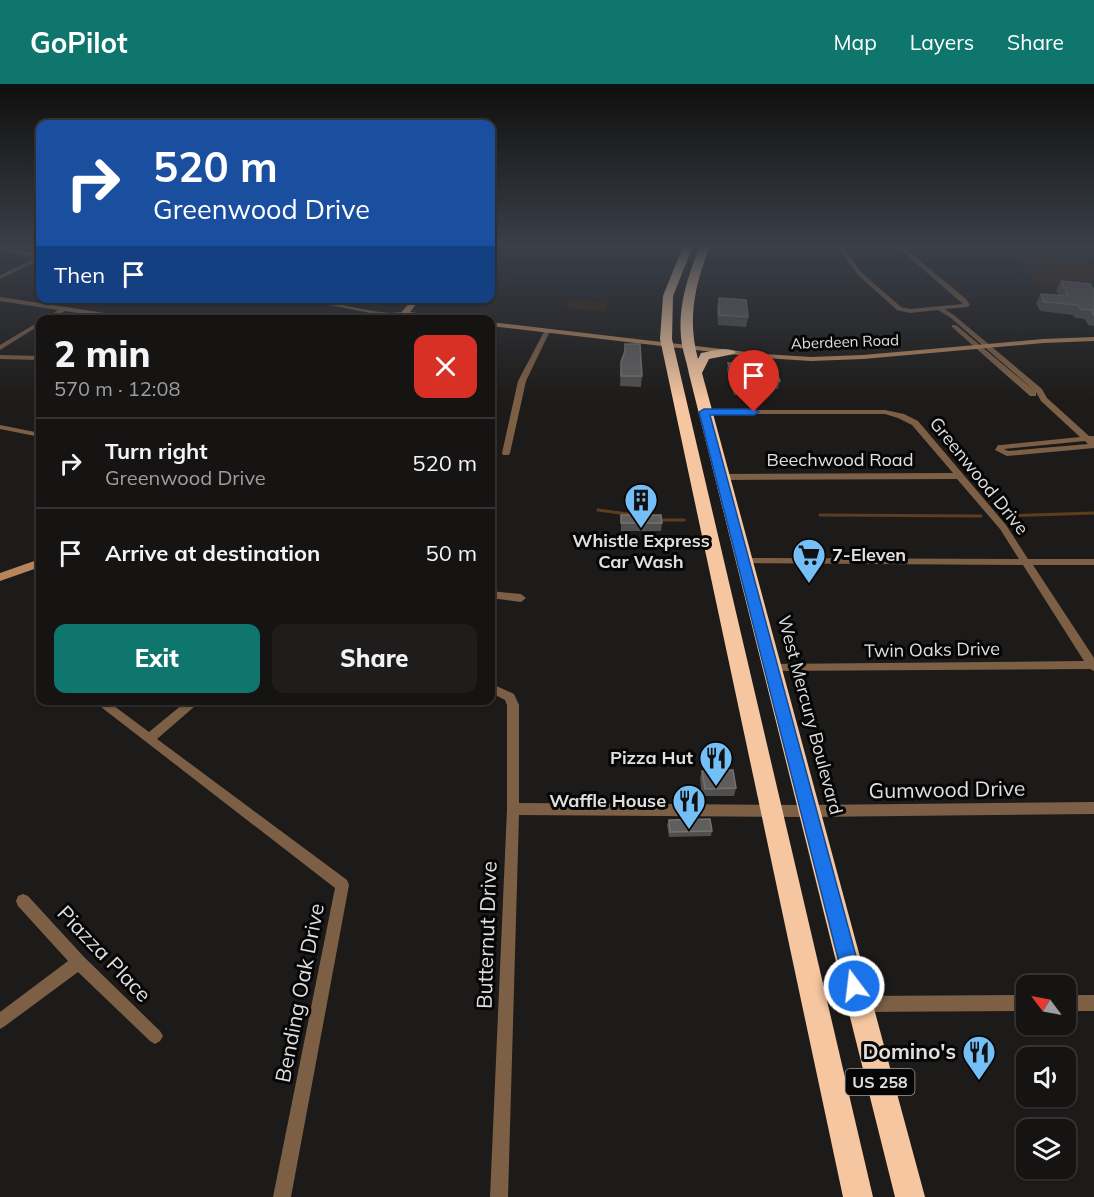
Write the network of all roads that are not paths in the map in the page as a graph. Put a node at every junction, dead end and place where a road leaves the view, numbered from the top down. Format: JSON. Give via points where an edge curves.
{"nodes":[{"id":1,"x":668,"y":298,"type":"edge"},
{"id":2,"x":688,"y":298,"type":"edge"},
{"id":3,"x":886,"y":298,"type":"edge"},
{"id":4,"x":960,"y":298,"type":"edge"},
{"id":5,"x":0,"y":299,"type":"edge"},
{"id":6,"x":324,"y":303,"type":"edge"},
{"id":7,"x":345,"y":303,"type":"edge"},
{"id":8,"x":414,"y":303,"type":"edge"},
{"id":9,"x":64,"y":309,"type":"junction"},
{"id":10,"x":942,"y":311,"type":"junction"},
{"id":11,"x":54,"y":315,"type":"edge"},
{"id":12,"x":104,"y":315,"type":"edge"},
{"id":13,"x":391,"y":315,"type":"edge"},
{"id":14,"x":398,"y":315,"type":"edge"},
{"id":15,"x":403,"y":315,"type":"edge"},
{"id":16,"x":495,"y":325,"type":"edge"},
{"id":17,"x":36,"y":326,"type":"edge"},
{"id":18,"x":547,"y":331,"type":"junction"},
{"id":19,"x":1094,"y":339,"type":"edge"},
{"id":20,"x":667,"y":344,"type":"junction"},
{"id":21,"x":987,"y":345,"type":"junction"},
{"id":22,"x":688,"y":347,"type":"junction"},
{"id":23,"x":976,"y":347,"type":"junction"},
{"id":24,"x":0,"y":348,"type":"edge"},
{"id":25,"x":730,"y":352,"type":"junction"},
{"id":26,"x":0,"y":357,"type":"edge"},
{"id":27,"x":36,"y":358,"type":"edge"},
{"id":28,"x":695,"y":374,"type":"junction"},
{"id":29,"x":1044,"y":399,"type":"junction"},
{"id":30,"x":704,"y":412,"type":"junction"},
{"id":31,"x":0,"y":427,"type":"edge"},
{"id":32,"x":36,"y":434,"type":"edge"},
{"id":33,"x":1090,"y":438,"type":"edge"},
{"id":34,"x":1094,"y":445,"type":"edge"},
{"id":35,"x":506,"y":453,"type":"dead end"},
{"id":36,"x":959,"y":476,"type":"junction"},
{"id":37,"x":721,"y":477,"type":"junction"},
{"id":38,"x":743,"y":561,"type":"junction"},
{"id":39,"x":1027,"y":562,"type":"junction"},
{"id":40,"x":1094,"y":562,"type":"edge"},
{"id":41,"x":36,"y":564,"type":"edge"},
{"id":42,"x":0,"y":577,"type":"edge"},
{"id":43,"x":495,"y":595,"type":"edge"},
{"id":44,"x":521,"y":598,"type":"dead end"},
{"id":45,"x":1094,"y":666,"type":"edge"},
{"id":46,"x":771,"y":668,"type":"junction"},
{"id":47,"x":495,"y":690,"type":"edge"},
{"id":48,"x":105,"y":705,"type":"edge"},
{"id":49,"x":191,"y":705,"type":"edge"},
{"id":50,"x":150,"y":738,"type":"junction"},
{"id":51,"x":1094,"y":808,"type":"edge"},
{"id":52,"x":513,"y":809,"type":"junction"},
{"id":53,"x":771,"y":810,"type":"junction"},
{"id":54,"x":809,"y":811,"type":"junction"},
{"id":55,"x":23,"y":901,"type":"dead end"},
{"id":56,"x":79,"y":962,"type":"junction"},
{"id":57,"x":1016,"y":1003,"type":"edge"},
{"id":58,"x":1076,"y":1003,"type":"edge"},
{"id":59,"x":1094,"y":1003,"type":"edge"},
{"id":60,"x":859,"y":1004,"type":"junction"},
{"id":61,"x":0,"y":1021,"type":"edge"},
{"id":62,"x":154,"y":1036,"type":"dead end"},
{"id":63,"x":282,"y":1197,"type":"edge"},
{"id":64,"x":499,"y":1197,"type":"edge"},
{"id":65,"x":858,"y":1197,"type":"edge"},
{"id":66,"x":910,"y":1197,"type":"edge"}],
"edges":[{"from":1,"to":20,"type":"highway","number":"US 258"},
{"from":2,"to":22,"type":"highway","name":"West Mercury Boulevard","number":"US 258"},
{"from":3,"to":10,"type":"street","via":[[908,311]]},
{"from":4,"to":10,"type":"street","via":[[967,304]]},
{"from":5,"to":9,"type":"street"},
{"from":6,"to":13,"type":"street"},
{"from":7,"to":14,"type":"street"},
{"from":8,"to":15,"type":"main road"},
{"from":9,"to":11,"type":"street"},
{"from":9,"to":12,"type":"street"},
{"from":10,"to":21,"type":"street"},
{"from":10,"to":23,"type":"street"},
{"from":16,"to":18,"type":"main road","name":"Aberdeen Road"},
{"from":17,"to":24,"type":"street"},
{"from":18,"to":20,"type":"main road","name":"Aberdeen Road"},
{"from":18,"to":35,"type":"street","via":[[522,381]]},
{"from":19,"to":21,"type":"main road","name":"Aberdeen Road"},
{"from":20,"to":22,"type":"main road","name":"Aberdeen Road"},
{"from":20,"to":53,"type":"highway","number":"US 258"},
{"from":21,"to":23,"type":"main road","name":"Aberdeen Road"},
{"from":21,"to":29,"type":"street"},
{"from":22,"to":25,"type":"main road","name":"Aberdeen Road"},
{"from":22,"to":28,"type":"highway","name":"West Mercury Boulevard","number":"US 258"},
{"from":23,"to":25,"type":"main road","name":"Aberdeen Road","via":[[828,359]]},
{"from":23,"to":29,"type":"street","via":[[1031,393]]},
{"from":25,"to":28,"type":"highway","via":[[705,356]]},
{"from":26,"to":27,"type":"street"},
{"from":28,"to":30,"type":"highway","name":"West Mercury Boulevard","number":"US 258"},
{"from":29,"to":33,"type":"street"},
{"from":30,"to":36,"type":"street","name":"Greenwood Drive","via":[[896,414],[915,423]]},
{"from":30,"to":37,"type":"highway","name":"West Mercury Boulevard","number":"US 258"},
{"from":31,"to":32,"type":"street"},
{"from":33,"to":34,"type":"street"},
{"from":33,"to":34,"type":"street","via":[[999,450],[1007,454]]},
{"from":36,"to":37,"type":"street","name":"Beechwood Road"},
{"from":36,"to":39,"type":"street","name":"Greenwood Drive"},
{"from":37,"to":38,"type":"highway","name":"West Mercury Boulevard","number":"US 258"},
{"from":38,"to":39,"type":"street"},
{"from":38,"to":46,"type":"highway","name":"West Mercury Boulevard","number":"US 258"},
{"from":39,"to":40,"type":"street"},
{"from":39,"to":45,"type":"street","name":"Greenwood Drive"},
{"from":41,"to":42,"type":"main road"},
{"from":43,"to":44,"type":"street"},
{"from":45,"to":46,"type":"street","name":"Twin Oaks Drive"},
{"from":46,"to":54,"type":"highway","name":"West Mercury Boulevard","number":"US 258"},
{"from":47,"to":52,"type":"street","name":"Butternut Drive","via":[[510,697],[513,705]]},
{"from":48,"to":50,"type":"street","name":"Bending Oak Drive"},
{"from":49,"to":50,"type":"street"},
{"from":50,"to":63,"type":"street","name":"Bending Oak Drive","via":[[342,885]]},
{"from":51,"to":54,"type":"street","name":"Gumwood Drive"},
{"from":52,"to":53,"type":"street","name":"Gumwood Drive"},
{"from":52,"to":64,"type":"street","name":"Butternut Drive"},
{"from":53,"to":54,"type":"street","name":"Gumwood Drive"},
{"from":53,"to":65,"type":"highway","number":"US 258"},
{"from":54,"to":60,"type":"highway","name":"West Mercury Boulevard","number":"US 258"},
{"from":55,"to":56,"type":"street","name":"Piazza Place"},
{"from":56,"to":61,"type":"street"},
{"from":56,"to":62,"type":"street","name":"Piazza Place"},
{"from":57,"to":60,"type":"street"},
{"from":58,"to":59,"type":"street"},
{"from":60,"to":66,"type":"highway","name":"West Mercury Boulevard","number":"US 258"}]}
